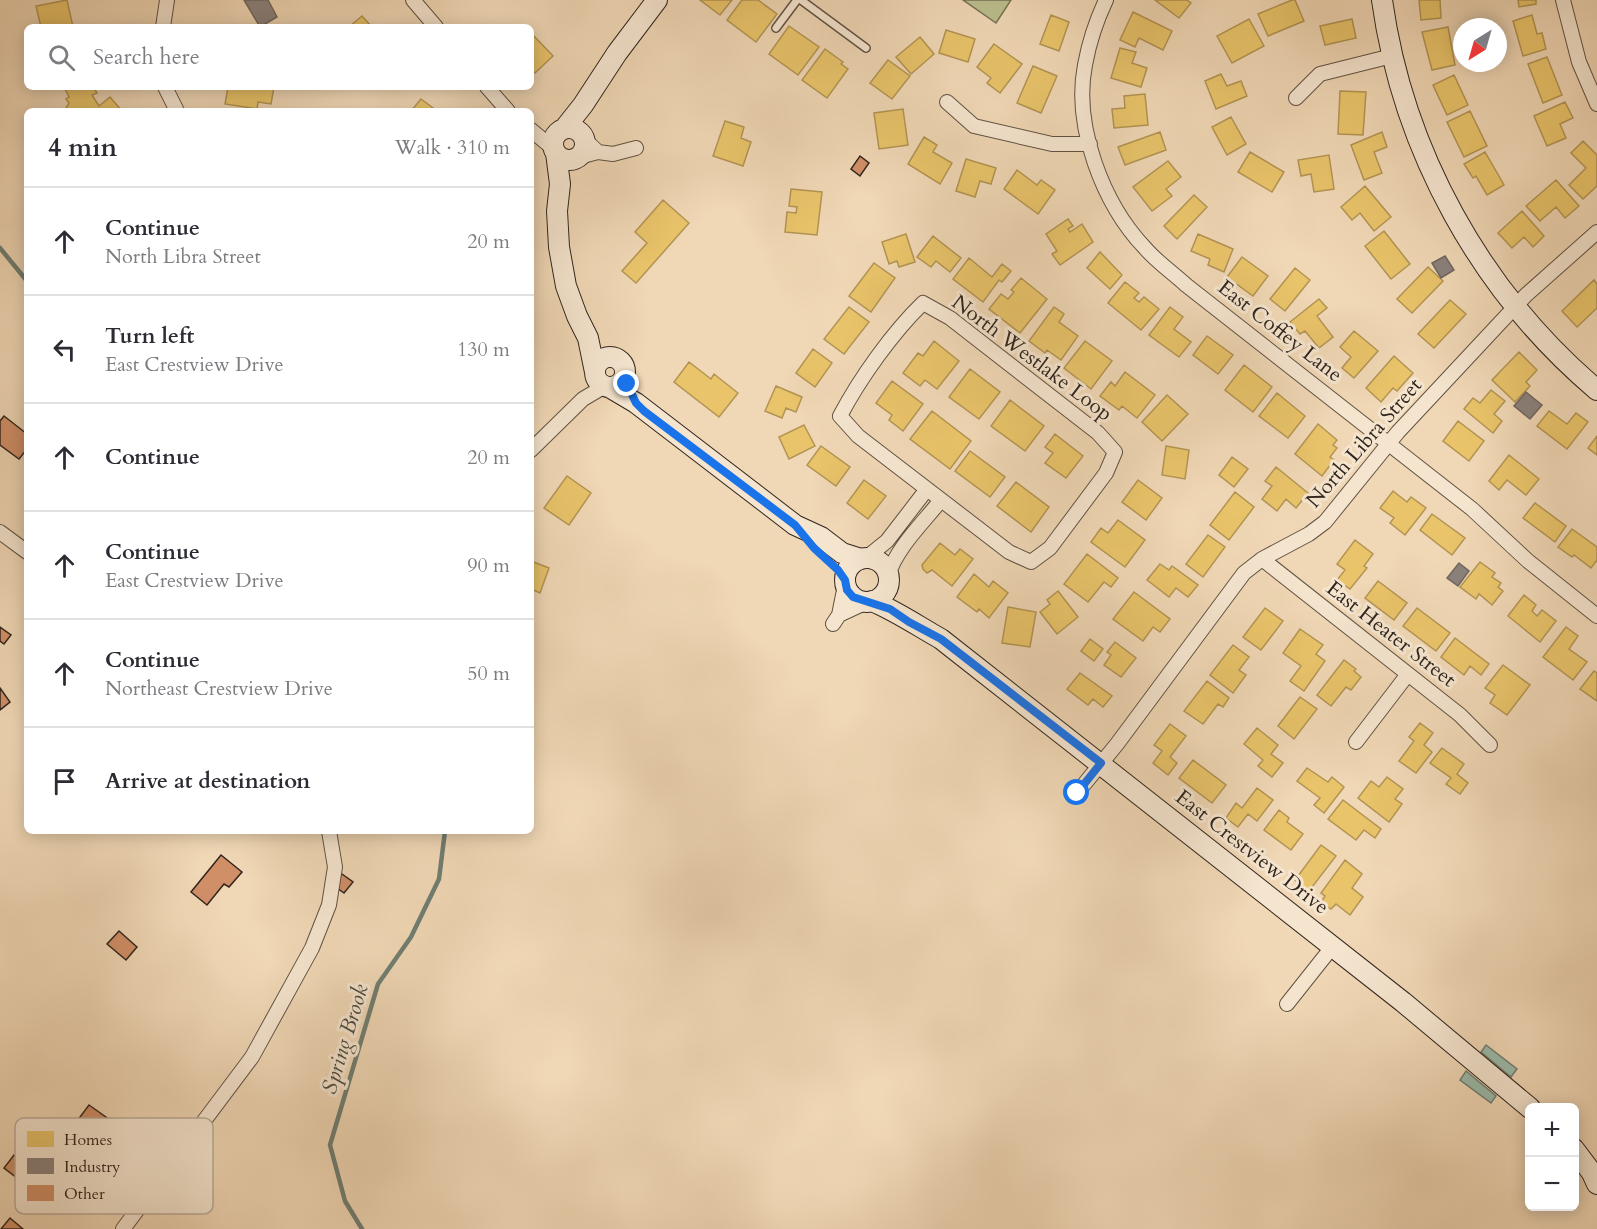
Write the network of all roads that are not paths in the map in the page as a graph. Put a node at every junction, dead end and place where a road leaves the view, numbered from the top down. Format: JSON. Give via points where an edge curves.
{"nodes":[{"id":1,"x":167,"y":0,"type":"edge"},
{"id":2,"x":413,"y":0,"type":"edge"},
{"id":3,"x":657,"y":0,"type":"edge"},
{"id":4,"x":799,"y":0,"type":"edge"},
{"id":5,"x":1106,"y":0,"type":"edge"},
{"id":6,"x":1382,"y":0,"type":"edge"},
{"id":7,"x":1563,"y":0,"type":"edge"},
{"id":8,"x":163,"y":24,"type":"edge"},
{"id":9,"x":433,"y":24,"type":"edge"},
{"id":10,"x":776,"y":28,"type":"dead end"},
{"id":11,"x":866,"y":48,"type":"dead end"},
{"id":12,"x":1392,"y":56,"type":"junction"},
{"id":13,"x":166,"y":90,"type":"edge"},
{"id":14,"x":490,"y":90,"type":"edge"},
{"id":15,"x":1296,"y":98,"type":"dead end"},
{"id":16,"x":947,"y":102,"type":"dead end"},
{"id":17,"x":1597,"y":104,"type":"edge"},
{"id":18,"x":176,"y":108,"type":"edge"},
{"id":19,"x":505,"y":108,"type":"edge"},
{"id":20,"x":534,"y":132,"type":"edge"},
{"id":21,"x":1090,"y":144,"type":"junction"},
{"id":22,"x":572,"y":145,"type":"junction"},
{"id":23,"x":636,"y":148,"type":"dead end"},
{"id":24,"x":1597,"y":232,"type":"edge"},
{"id":25,"x":1515,"y":307,"type":"junction"},
{"id":26,"x":588,"y":338,"type":"junction"},
{"id":27,"x":606,"y":380,"type":"junction"},
{"id":28,"x":1597,"y":390,"type":"edge"},
{"id":29,"x":1389,"y":442,"type":"junction"},
{"id":30,"x":534,"y":447,"type":"edge"},
{"id":31,"x":927,"y":489,"type":"junction"},
{"id":32,"x":941,"y":500,"type":"junction"},
{"id":33,"x":795,"y":525,"type":"junction"},
{"id":34,"x":0,"y":532,"type":"edge"},
{"id":35,"x":24,"y":550,"type":"edge"},
{"id":36,"x":864,"y":559,"type":"junction"},
{"id":37,"x":1262,"y":560,"type":"junction"},
{"id":38,"x":888,"y":577,"type":"junction"},
{"id":39,"x":845,"y":583,"type":"junction"},
{"id":40,"x":870,"y":602,"type":"junction"},
{"id":41,"x":1597,"y":616,"type":"edge"},
{"id":42,"x":941,"y":639,"type":"junction"},
{"id":43,"x":1408,"y":674,"type":"junction"},
{"id":44,"x":1356,"y":742,"type":"dead end"},
{"id":45,"x":1490,"y":746,"type":"dead end"},
{"id":46,"x":1101,"y":763,"type":"junction"},
{"id":47,"x":1077,"y":793,"type":"dead end"},
{"id":48,"x":329,"y":834,"type":"edge"},
{"id":49,"x":1333,"y":946,"type":"junction"},
{"id":50,"x":1287,"y":1004,"type":"dead end"},
{"id":51,"x":1525,"y":1104,"type":"edge"},
{"id":52,"x":206,"y":1118,"type":"edge"},
{"id":53,"x":1579,"y":1155,"type":"edge"},
{"id":54,"x":1597,"y":1184,"type":"edge"},
{"id":55,"x":134,"y":1214,"type":"edge"},
{"id":56,"x":123,"y":1229,"type":"edge"}],
"edges":[{"from":1,"to":8,"type":"street"},
{"from":2,"to":9,"type":"street"},
{"from":3,"to":22,"type":"street","via":[[583,105]]},
{"from":4,"to":10,"type":"lane"},
{"from":4,"to":11,"type":"lane"},
{"from":5,"to":21,"type":"street","name":"East Coffey Lane","via":[[1084,67],[1083,106]]},
{"from":6,"to":12,"type":"street"},
{"from":7,"to":17,"type":"street","via":[[1580,62]]},
{"from":12,"to":15,"type":"street","via":[[1320,74]]},
{"from":12,"to":25,"type":"street","via":[[1443,195],[1485,267]]},
{"from":13,"to":18,"type":"street"},
{"from":14,"to":19,"type":"street"},
{"from":16,"to":21,"type":"street","via":[[974,126],[1052,144]]},
{"from":20,"to":22,"type":"street"},
{"from":21,"to":29,"type":"street","name":"East Coffey Lane","via":[[1099,177],[1113,206],[1144,248]]},
{"from":22,"to":23,"type":"street","via":[[613,154]]},
{"from":22,"to":26,"type":"street","via":[[560,184],[559,247],[566,286]]},
{"from":24,"to":25,"type":"street","name":"North Libra Street"},
{"from":25,"to":28,"type":"street","via":[[1548,345]]},
{"from":25,"to":29,"type":"street","name":"North Libra Street"},
{"from":26,"to":27,"type":"street"},
{"from":26,"to":27,"type":"street","via":[[622,363],[625,372]]},
{"from":27,"to":30,"type":"street"},
{"from":27,"to":33,"type":"street"},
{"from":29,"to":37,"type":"street","name":"North Libra Street","via":[[1325,522]]},
{"from":29,"to":41,"type":"street","name":"East Coffey Lane"},
{"from":31,"to":32,"type":"street","name":"North Westlake Loop"},
{"from":31,"to":32,"type":"street","name":"North Westlake Loop","via":[[858,436],[840,416],[900,328],[923,303],[950,318],[1042,389],[1116,452],[1106,473],[1050,548],[1031,562],[1009,552]]},
{"from":31,"to":36,"type":"street","via":[[887,541]]},
{"from":32,"to":38,"type":"street","via":[[893,561]]},
{"from":33,"to":36,"type":"street","via":[[842,553]]},
{"from":33,"to":39,"type":"street","via":[[833,564]]},
{"from":34,"to":35,"type":"street"},
{"from":36,"to":38,"type":"street","via":[[880,563]]},
{"from":36,"to":39,"type":"street","via":[[849,567]]},
{"from":37,"to":43,"type":"street","name":"East Heater Street"},
{"from":37,"to":46,"type":"street","name":"North Libra Street","via":[[1244,573]]},
{"from":38,"to":40,"type":"street","via":[[884,594]]},
{"from":38,"to":42,"type":"street","name":"East Crestview Drive","via":[[899,597]]},
{"from":39,"to":40,"type":"street","via":[[853,597]]},
{"from":39,"to":40,"type":"street","via":[[836,620]]},
{"from":40,"to":42,"type":"street","name":"East Crestview Drive","via":[[890,609]]},
{"from":42,"to":46,"type":"street","name":"East Crestview Drive"},
{"from":43,"to":44,"type":"street"},
{"from":43,"to":45,"type":"street","name":"East Heater Street","via":[[1467,721]]},
{"from":46,"to":47,"type":"street","name":"North Libra Street"},
{"from":46,"to":49,"type":"street","name":"East Crestview Drive"},
{"from":48,"to":52,"type":"street","via":[[335,867],[329,905],[312,948],[252,1057]]},
{"from":49,"to":50,"type":"street"},
{"from":49,"to":51,"type":"street","name":"East Crestview Drive"},
{"from":53,"to":54,"type":"street"},
{"from":55,"to":56,"type":"street"}]}
